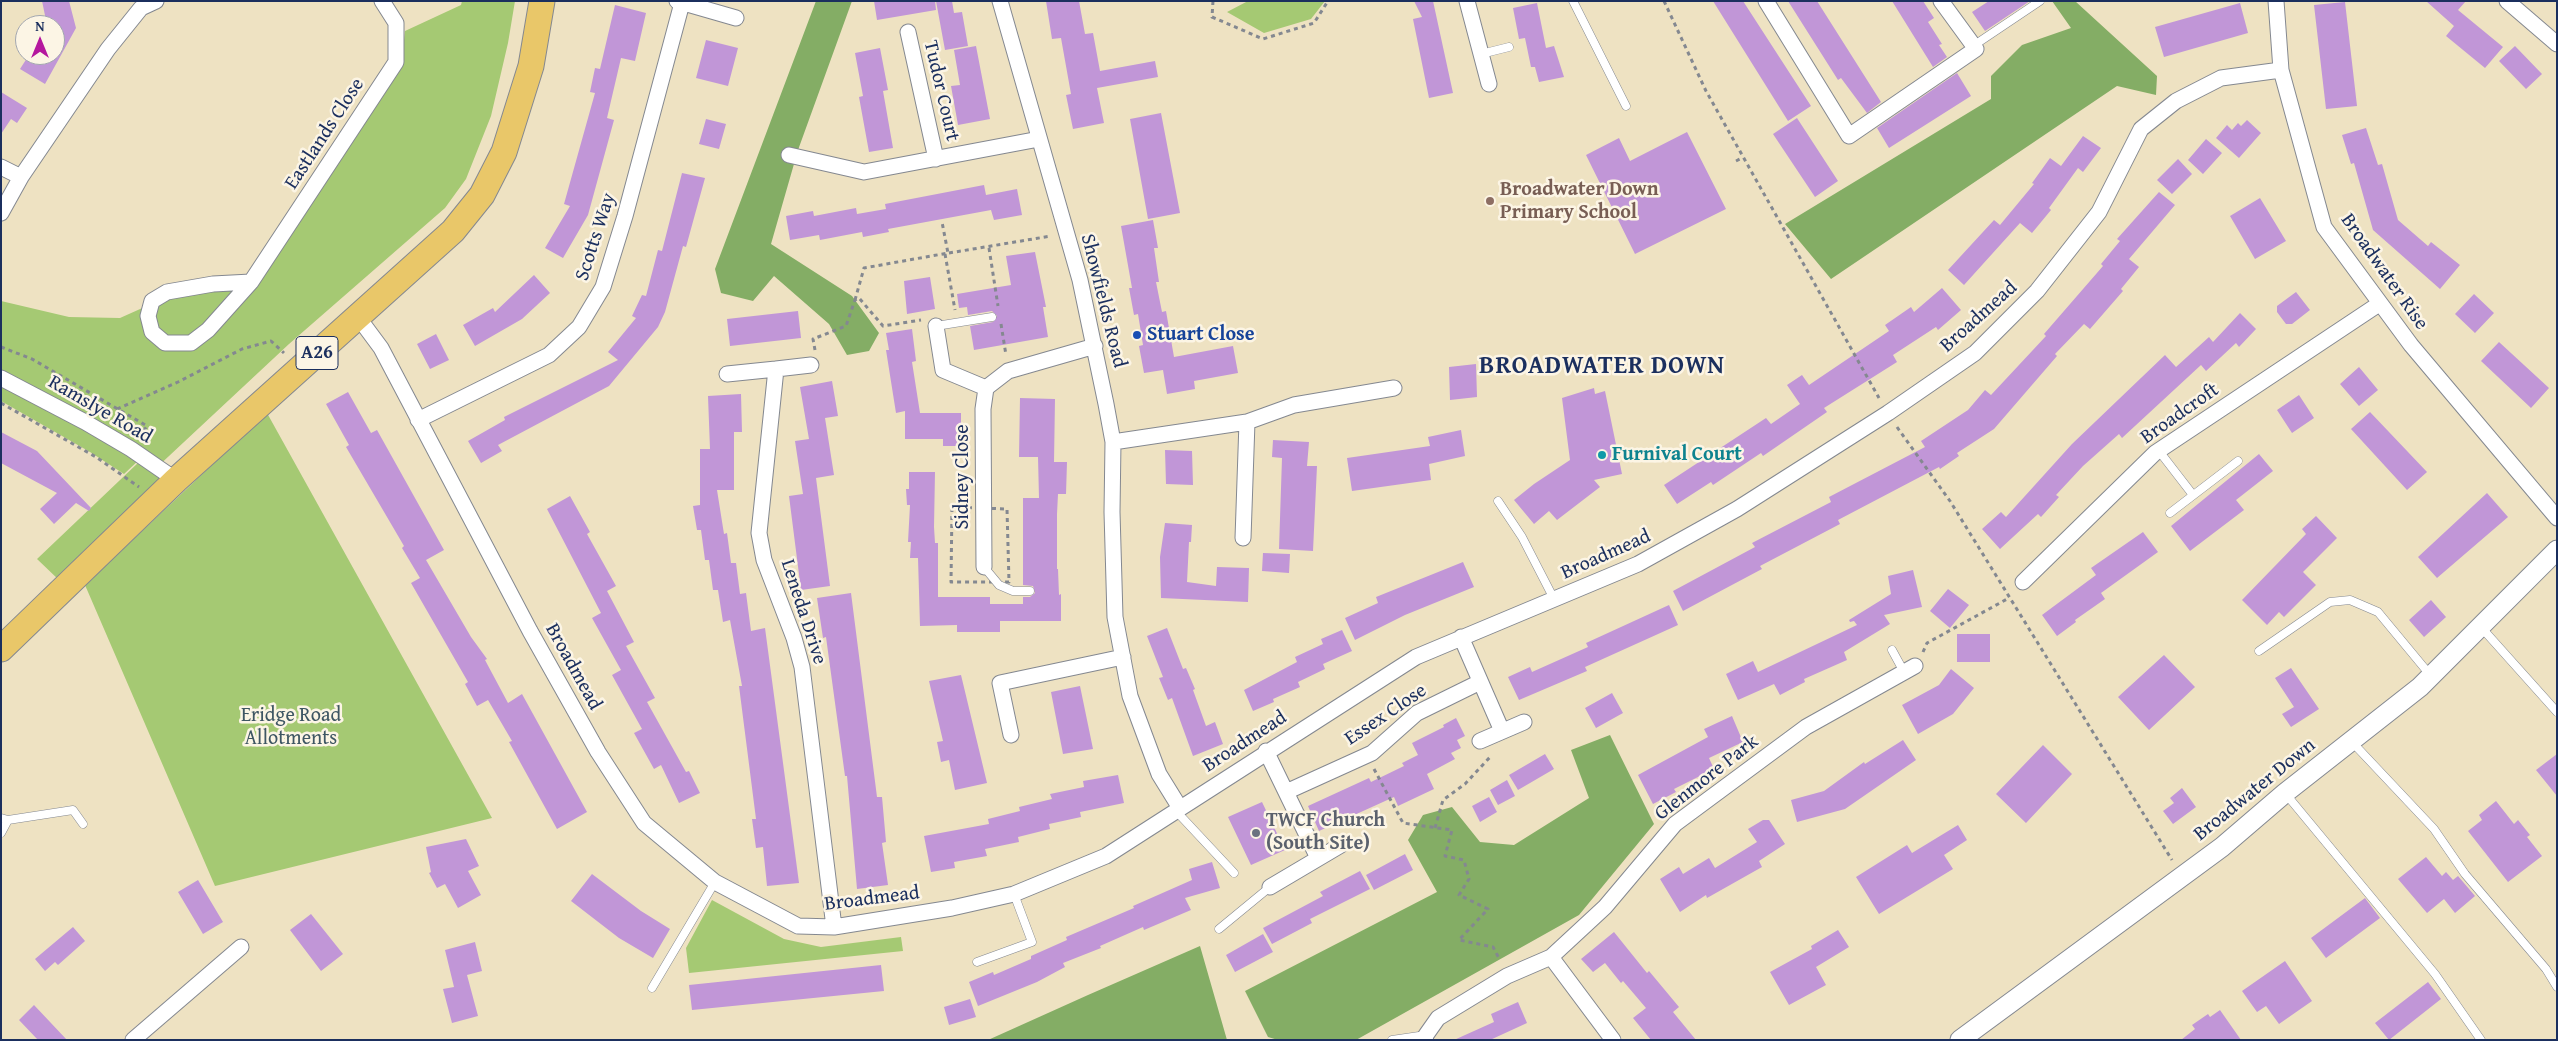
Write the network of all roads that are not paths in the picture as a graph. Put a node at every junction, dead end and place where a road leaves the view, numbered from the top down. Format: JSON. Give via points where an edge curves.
{"nodes":[{"id":1,"x":156,"y":1,"type":"edge"},
{"id":2,"x":382,"y":1,"type":"edge"},
{"id":3,"x":542,"y":1,"type":"edge"},
{"id":4,"x":1000,"y":1,"type":"edge"},
{"id":5,"x":1467,"y":1,"type":"edge"},
{"id":6,"x":1574,"y":1,"type":"edge"},
{"id":7,"x":1766,"y":1,"type":"edge"},
{"id":8,"x":1941,"y":1,"type":"edge"},
{"id":9,"x":2040,"y":1,"type":"edge"},
{"id":10,"x":2276,"y":1,"type":"edge"},
{"id":11,"x":2507,"y":1,"type":"edge"},
{"id":12,"x":679,"y":2,"type":"edge"},
{"id":13,"x":138,"y":5,"type":"edge"},
{"id":14,"x":736,"y":18,"type":"dead end"},
{"id":15,"x":908,"y":32,"type":"dead end"},
{"id":16,"x":2557,"y":44,"type":"edge"},
{"id":17,"x":1973,"y":46,"type":"junction"},
{"id":18,"x":1509,"y":47,"type":"dead end"},
{"id":19,"x":1481,"y":54,"type":"junction"},
{"id":20,"x":2281,"y":70,"type":"junction"},
{"id":21,"x":1489,"y":84,"type":"dead end"},
{"id":22,"x":1626,"y":106,"type":"dead end"},
{"id":23,"x":1039,"y":139,"type":"junction"},
{"id":24,"x":788,"y":155,"type":"dead end"},
{"id":25,"x":936,"y":159,"type":"junction"},
{"id":26,"x":1,"y":167,"type":"edge"},
{"id":27,"x":21,"y":177,"type":"junction"},
{"id":28,"x":1,"y":213,"type":"edge"},
{"id":29,"x":251,"y":282,"type":"junction"},
{"id":30,"x":2379,"y":304,"type":"junction"},
{"id":31,"x":992,"y":317,"type":"dead end"},
{"id":32,"x":358,"y":318,"type":"junction"},
{"id":33,"x":936,"y":326,"type":"joint"},
{"id":34,"x":1095,"y":346,"type":"junction"},
{"id":35,"x":811,"y":365,"type":"road end"},
{"id":36,"x":776,"y":369,"type":"junction"},
{"id":37,"x":727,"y":374,"type":"dead end"},
{"id":38,"x":1,"y":378,"type":"edge"},
{"id":39,"x":986,"y":388,"type":"junction"},
{"id":40,"x":1394,"y":388,"type":"dead end"},
{"id":41,"x":418,"y":420,"type":"junction"},
{"id":42,"x":1247,"y":422,"type":"junction"},
{"id":43,"x":1113,"y":442,"type":"junction"},
{"id":44,"x":2159,"y":451,"type":"junction"},
{"id":45,"x":2238,"y":461,"type":"dead end"},
{"id":46,"x":176,"y":480,"type":"junction"},
{"id":47,"x":2193,"y":495,"type":"junction"},
{"id":48,"x":1498,"y":501,"type":"dead end"},
{"id":49,"x":2170,"y":513,"type":"dead end"},
{"id":50,"x":2557,"y":518,"type":"edge"},
{"id":51,"x":1243,"y":538,"type":"dead end"},
{"id":52,"x":2557,"y":550,"type":"edge"},
{"id":53,"x":984,"y":567,"type":"joint"},
{"id":54,"x":2023,"y":582,"type":"road end"},
{"id":55,"x":1030,"y":591,"type":"dead end"},
{"id":56,"x":1554,"y":599,"type":"junction"},
{"id":57,"x":2480,"y":626,"type":"junction"},
{"id":58,"x":1461,"y":637,"type":"junction"},
{"id":59,"x":1,"y":649,"type":"edge"},
{"id":60,"x":1892,"y":650,"type":"dead end"},
{"id":61,"x":2259,"y":651,"type":"dead end"},
{"id":62,"x":1123,"y":657,"type":"junction"},
{"id":63,"x":1910,"y":669,"type":"joint"},
{"id":64,"x":2431,"y":676,"type":"junction"},
{"id":65,"x":1480,"y":682,"type":"junction"},
{"id":66,"x":2557,"y":712,"type":"edge"},
{"id":67,"x":1524,"y":722,"type":"dead end"},
{"id":68,"x":1502,"y":731,"type":"junction"},
{"id":69,"x":1011,"y":735,"type":"dead end"},
{"id":70,"x":1480,"y":741,"type":"dead end"},
{"id":71,"x":2352,"y":742,"type":"junction"},
{"id":72,"x":1266,"y":751,"type":"junction"},
{"id":73,"x":1286,"y":792,"type":"junction"},
{"id":74,"x":2285,"y":793,"type":"junction"},
{"id":75,"x":1178,"y":810,"type":"junction"},
{"id":76,"x":4,"y":819,"type":"edge"},
{"id":77,"x":83,"y":824,"type":"dead end"},
{"id":78,"x":1,"y":834,"type":"edge"},
{"id":79,"x":1341,"y":845,"type":"dead end"},
{"id":80,"x":1318,"y":858,"type":"junction"},
{"id":81,"x":1234,"y":873,"type":"dead end"},
{"id":82,"x":715,"y":882,"type":"junction"},
{"id":83,"x":1270,"y":887,"type":"joint"},
{"id":84,"x":1014,"y":894,"type":"junction"},
{"id":85,"x":834,"y":927,"type":"junction"},
{"id":86,"x":1219,"y":929,"type":"dead end"},
{"id":87,"x":241,"y":947,"type":"dead end"},
{"id":88,"x":1551,"y":957,"type":"junction"},
{"id":89,"x":978,"y":962,"type":"dead end"},
{"id":90,"x":652,"y":988,"type":"dead end"},
{"id":91,"x":2557,"y":988,"type":"edge"},
{"id":92,"x":1425,"y":1038,"type":"edge"},
{"id":93,"x":1608,"y":1038,"type":"edge"},
{"id":94,"x":133,"y":1040,"type":"edge"},
{"id":95,"x":1392,"y":1040,"type":"edge"},
{"id":96,"x":1960,"y":1040,"type":"edge"},
{"id":97,"x":2481,"y":1040,"type":"edge"}],
"edges":[{"from":1,"to":13,"type":"street"},
{"from":2,"to":29,"type":"street","name":"Eastlands Close","via":[[396,23],[396,62]]},
{"from":3,"to":32,"type":"highway","number":"A26","via":[[528,74],[504,152],[482,195],[453,231]]},
{"from":4,"to":23,"type":"street","name":"Showfields Road"},
{"from":5,"to":19,"type":"street"},
{"from":6,"to":22,"type":"lane"},
{"from":7,"to":17,"type":"street","via":[[1849,136],[1976,49]]},
{"from":8,"to":17,"type":"street"},
{"from":9,"to":17,"type":"lane"},
{"from":10,"to":20,"type":"street","name":"Broadwater Rise"},
{"from":11,"to":16,"type":"street"},
{"from":12,"to":14,"type":"street","name":"Scotts Way"},
{"from":12,"to":41,"type":"street","name":"Scotts Way","via":[[625,216],[603,287],[579,327],[549,355]]},
{"from":13,"to":27,"type":"street"},
{"from":15,"to":25,"type":"street","name":"Tudor Court"},
{"from":18,"to":19,"type":"lane"},
{"from":19,"to":21,"type":"street"},
{"from":20,"to":30,"type":"street","name":"Broadwater Rise","via":[[2324,227]]},
{"from":20,"to":56,"type":"street","name":"Broadmead","via":[[2221,78],[2176,102],[2141,129],[2099,212],[2037,291],[1975,353],[1888,414],[1673,547]]},
{"from":23,"to":25,"type":"street","name":"Tudor Court"},
{"from":23,"to":34,"type":"street","name":"Showfields Road"},
{"from":24,"to":25,"type":"street","name":"Tudor Court","via":[[864,172]]},
{"from":26,"to":27,"type":"street"},
{"from":27,"to":28,"type":"street"},
{"from":29,"to":29,"type":"street","name":"Eastlands Close","via":[[208,330],[191,343],[165,343],[152,332],[148,316],[152,301],[167,292],[213,284]]},
{"from":30,"to":44,"type":"street","name":"Broadcroft"},
{"from":30,"to":50,"type":"street","name":"Broadwater Rise"},
{"from":31,"to":33,"type":"lane"},
{"from":32,"to":41,"type":"street","name":"Broadmead","via":[[380,348]]},
{"from":32,"to":46,"type":"highway","number":"A26"},
{"from":33,"to":39,"type":"street","via":[[943,370]]},
{"from":34,"to":39,"type":"street","via":[[1008,371]]},
{"from":34,"to":43,"type":"street","name":"Showfields Road"},
{"from":35,"to":36,"type":"street"},
{"from":36,"to":37,"type":"street"},
{"from":36,"to":85,"type":"street","name":"Leneda Drive","via":[[759,533],[764,560],[802,667]]},
{"from":38,"to":46,"type":"street","name":"Ramslye Road","via":[[131,449]]},
{"from":39,"to":53,"type":"street","name":"Sidney Close","via":[[983,409]]},
{"from":40,"to":42,"type":"street","via":[[1294,405]]},
{"from":41,"to":82,"type":"street","name":"Broadmead","via":[[598,752],[644,823]]},
{"from":42,"to":43,"type":"street"},
{"from":42,"to":51,"type":"street"},
{"from":43,"to":62,"type":"street","name":"Showfields Road","via":[[1115,617]]},
{"from":44,"to":47,"type":"lane"},
{"from":44,"to":54,"type":"street","name":"Broadcroft"},
{"from":45,"to":47,"type":"lane"},
{"from":46,"to":59,"type":"highway","number":"A26"},
{"from":47,"to":49,"type":"lane"},
{"from":48,"to":56,"type":"lane","via":[[1522,537]]},
{"from":52,"to":57,"type":"street","name":"Broadwater Down"},
{"from":53,"to":55,"type":"lane","via":[[999,585],[1013,591]]},
{"from":56,"to":58,"type":"street","name":"Broadmead"},
{"from":57,"to":64,"type":"street","name":"Broadwater Down"},
{"from":57,"to":66,"type":"lane"},
{"from":58,"to":65,"type":"street"},
{"from":58,"to":72,"type":"street","name":"Broadmead","via":[[1416,657]]},
{"from":60,"to":63,"type":"lane"},
{"from":61,"to":64,"type":"lane","via":[[2330,602],[2350,600],[2378,612]]},
{"from":62,"to":69,"type":"street","via":[[1000,683]]},
{"from":62,"to":75,"type":"street","name":"Showfields Road","via":[[1130,696],[1159,774]]},
{"from":63,"to":88,"type":"street","name":"Glenmore Park","via":[[1806,728],[1675,824],[1605,907]]},
{"from":64,"to":71,"type":"street","name":"Broadwater Down"},
{"from":65,"to":68,"type":"street"},
{"from":65,"to":73,"type":"street","name":"Essex Close","via":[[1417,713],[1366,755]]},
{"from":67,"to":68,"type":"street"},
{"from":68,"to":70,"type":"street"},
{"from":71,"to":74,"type":"street","name":"Broadwater Down"},
{"from":71,"to":91,"type":"lane","via":[[2434,829],[2465,874],[2546,969]]},
{"from":72,"to":73,"type":"street"},
{"from":72,"to":75,"type":"street","name":"Broadmead"},
{"from":73,"to":80,"type":"street"},
{"from":74,"to":96,"type":"street","name":"Broadwater Down","via":[[2222,847]]},
{"from":74,"to":97,"type":"lane","via":[[2435,974]]},
{"from":75,"to":81,"type":"lane"},
{"from":75,"to":84,"type":"street","name":"Broadmead","via":[[1106,856]]},
{"from":76,"to":77,"type":"lane","via":[[73,810]]},
{"from":76,"to":78,"type":"lane"},
{"from":79,"to":80,"type":"street"},
{"from":80,"to":83,"type":"street"},
{"from":82,"to":85,"type":"street","name":"Broadmead","via":[[798,926]]},
{"from":82,"to":90,"type":"lane"},
{"from":83,"to":86,"type":"lane"},
{"from":84,"to":85,"type":"street","name":"Broadmead","via":[[952,908]]},
{"from":84,"to":89,"type":"lane","via":[[1032,942]]},
{"from":87,"to":94,"type":"street"},
{"from":88,"to":92,"type":"street","name":"Glenmore Park","via":[[1507,976],[1438,1018]]},
{"from":88,"to":93,"type":"street"},
{"from":92,"to":95,"type":"lane"}]}
